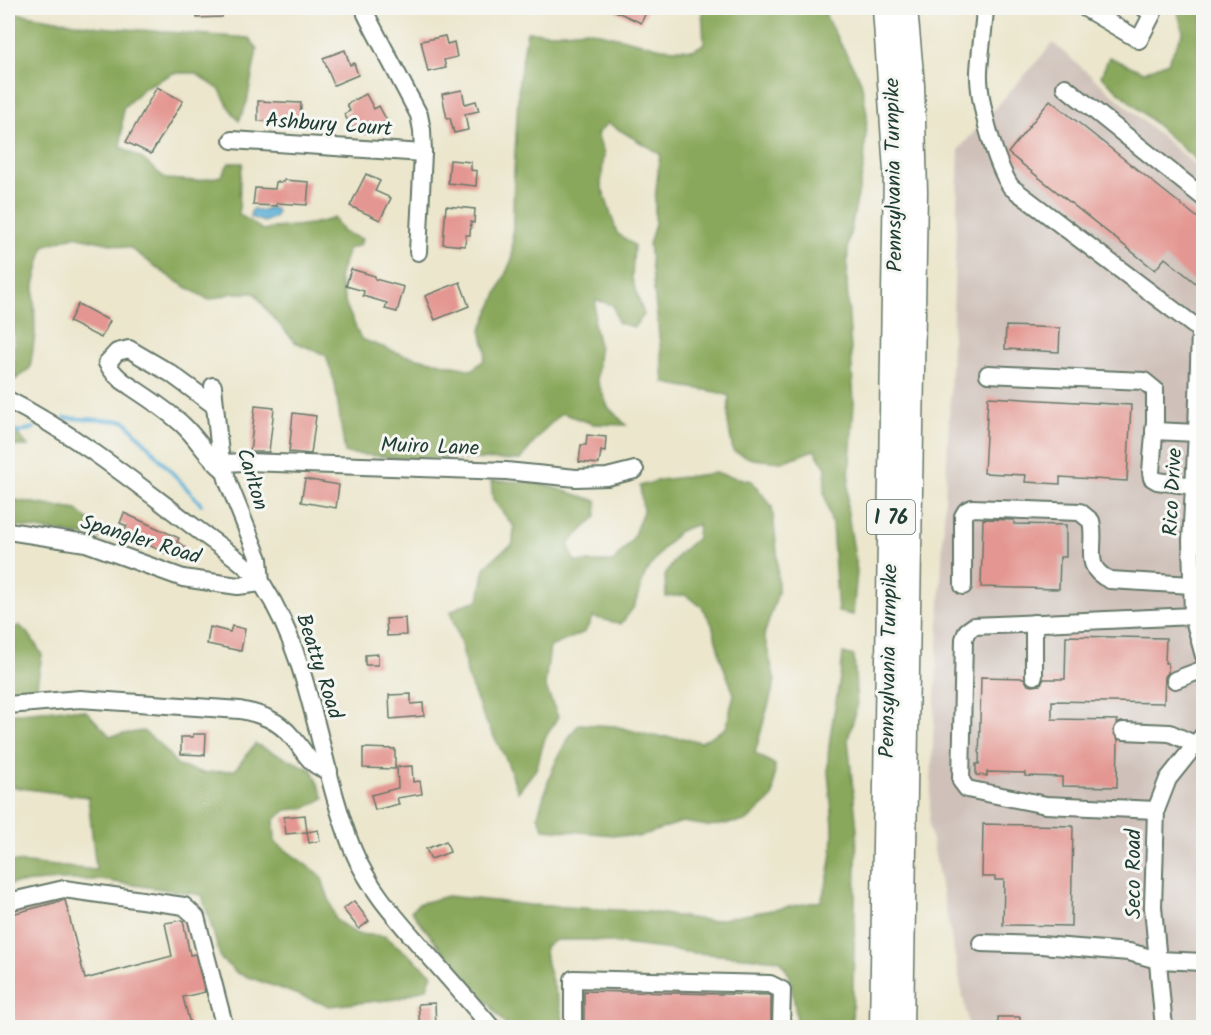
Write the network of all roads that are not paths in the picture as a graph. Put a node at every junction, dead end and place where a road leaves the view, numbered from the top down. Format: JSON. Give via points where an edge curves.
{"nodes":[{"id":1,"x":365,"y":8,"type":"edge"},
{"id":2,"x":885,"y":8,"type":"edge"},
{"id":3,"x":905,"y":8,"type":"edge"},
{"id":4,"x":985,"y":8,"type":"edge"},
{"id":5,"x":1084,"y":8,"type":"edge"},
{"id":6,"x":1144,"y":8,"type":"edge"},
{"id":7,"x":1065,"y":87,"type":"dead end"},
{"id":8,"x":232,"y":140,"type":"dead end"},
{"id":9,"x":423,"y":153,"type":"junction"},
{"id":10,"x":1203,"y":198,"type":"edge"},
{"id":11,"x":418,"y":252,"type":"dead end"},
{"id":12,"x":1202,"y":328,"type":"edge"},
{"id":13,"x":988,"y":374,"type":"dead end"},
{"id":14,"x":213,"y":386,"type":"dead end"},
{"id":15,"x":8,"y":400,"type":"edge"},
{"id":16,"x":215,"y":406,"type":"junction"},
{"id":17,"x":1154,"y":431,"type":"junction"},
{"id":18,"x":1197,"y":433,"type":"junction"},
{"id":19,"x":224,"y":467,"type":"junction"},
{"id":20,"x":635,"y":470,"type":"dead end"},
{"id":21,"x":1194,"y":486,"type":"junction"},
{"id":22,"x":8,"y":531,"type":"edge"},
{"id":23,"x":261,"y":582,"type":"junction"},
{"id":24,"x":963,"y":586,"type":"dead end"},
{"id":25,"x":1196,"y":594,"type":"edge"},
{"id":26,"x":1193,"y":616,"type":"junction"},
{"id":27,"x":1034,"y":623,"type":"junction"},
{"id":28,"x":1203,"y":656,"type":"edge"},
{"id":29,"x":1203,"y":669,"type":"edge"},
{"id":30,"x":1034,"y":676,"type":"dead end"},
{"id":31,"x":1175,"y":680,"type":"dead end"},
{"id":32,"x":8,"y":705,"type":"edge"},
{"id":33,"x":1123,"y":731,"type":"dead end"},
{"id":34,"x":1200,"y":740,"type":"edge"},
{"id":35,"x":329,"y":771,"type":"junction"},
{"id":36,"x":1156,"y":810,"type":"junction"},
{"id":37,"x":8,"y":902,"type":"edge"},
{"id":38,"x":981,"y":943,"type":"dead end"},
{"id":39,"x":1158,"y":960,"type":"junction"},
{"id":40,"x":1203,"y":962,"type":"edge"},
{"id":41,"x":225,"y":1028,"type":"edge"},
{"id":42,"x":492,"y":1028,"type":"edge"},
{"id":43,"x":573,"y":1028,"type":"edge"},
{"id":44,"x":781,"y":1028,"type":"edge"},
{"id":45,"x":882,"y":1028,"type":"edge"},
{"id":46,"x":901,"y":1028,"type":"edge"},
{"id":47,"x":1164,"y":1028,"type":"edge"}],
"edges":[{"from":1,"to":9,"type":"street","via":[[419,115]]},
{"from":2,"to":45,"type":"highway","name":"Pennsylvania Turnpike","number":"I 76","via":[[896,171]]},
{"from":3,"to":46,"type":"highway","name":"Pennsylvania Turnpike","number":"I 76","via":[[915,192]]},
{"from":4,"to":12,"type":"street","via":[[979,74],[983,106],[1006,180]]},
{"from":5,"to":6,"type":"street","via":[[1138,40],[1153,14]]},
{"from":7,"to":10,"type":"street"},
{"from":8,"to":9,"type":"street","name":"Ashbury Court"},
{"from":9,"to":11,"type":"street"},
{"from":12,"to":18,"type":"street","name":"Rico Drive"},
{"from":13,"to":17,"type":"street","via":[[1144,381],[1155,390]]},
{"from":14,"to":16,"type":"street","name":"Carlton"},
{"from":15,"to":23,"type":"street","name":"Beatty Road","via":[[75,440],[228,552]]},
{"from":16,"to":19,"type":"street","name":"Carlton"},
{"from":16,"to":19,"type":"street","via":[[129,349],[117,352],[107,363],[120,380],[183,426],[212,461]]},
{"from":17,"to":18,"type":"street"},
{"from":17,"to":21,"type":"street","via":[[1152,478]]},
{"from":18,"to":21,"type":"street","name":"Rico Drive"},
{"from":19,"to":20,"type":"street","name":"Muiro Lane","via":[[246,462],[506,471],[576,478],[607,477]]},
{"from":19,"to":23,"type":"street","name":"Carlton","via":[[259,558]]},
{"from":21,"to":25,"type":"street","name":"Rico Drive","via":[[1191,541]]},
{"from":22,"to":23,"type":"street","name":"Spangler Road","via":[[86,543],[183,578],[238,586]]},
{"from":23,"to":35,"type":"street","name":"Beatty Road","via":[[281,616],[297,657]]},
{"from":24,"to":25,"type":"street","via":[[963,516],[972,508],[1080,512],[1091,521],[1092,560],[1103,577]]},
{"from":25,"to":26,"type":"street","name":"Rico Drive"},
{"from":26,"to":27,"type":"street"},
{"from":26,"to":28,"type":"street","name":"Rico Drive"},
{"from":27,"to":30,"type":"street"},
{"from":27,"to":36,"type":"street","via":[[974,626],[965,634],[963,785],[971,791],[1046,805]]},
{"from":29,"to":31,"type":"street"},
{"from":32,"to":35,"type":"street","via":[[113,700],[256,713],[280,726],[317,768]]},
{"from":33,"to":34,"type":"street"},
{"from":34,"to":36,"type":"street","name":"Seco Road","via":[[1168,779]]},
{"from":35,"to":42,"type":"street","name":"Beatty Road","via":[[353,850],[366,878]]},
{"from":36,"to":39,"type":"street","name":"Seco Road","via":[[1153,907]]},
{"from":37,"to":41,"type":"street","via":[[59,889],[184,906],[196,917]]},
{"from":38,"to":39,"type":"street","via":[[1129,952]]},
{"from":39,"to":40,"type":"street"},
{"from":39,"to":47,"type":"street","name":"Seco Road"},
{"from":43,"to":44,"type":"street","via":[[573,979],[770,984],[782,990]]}]}
